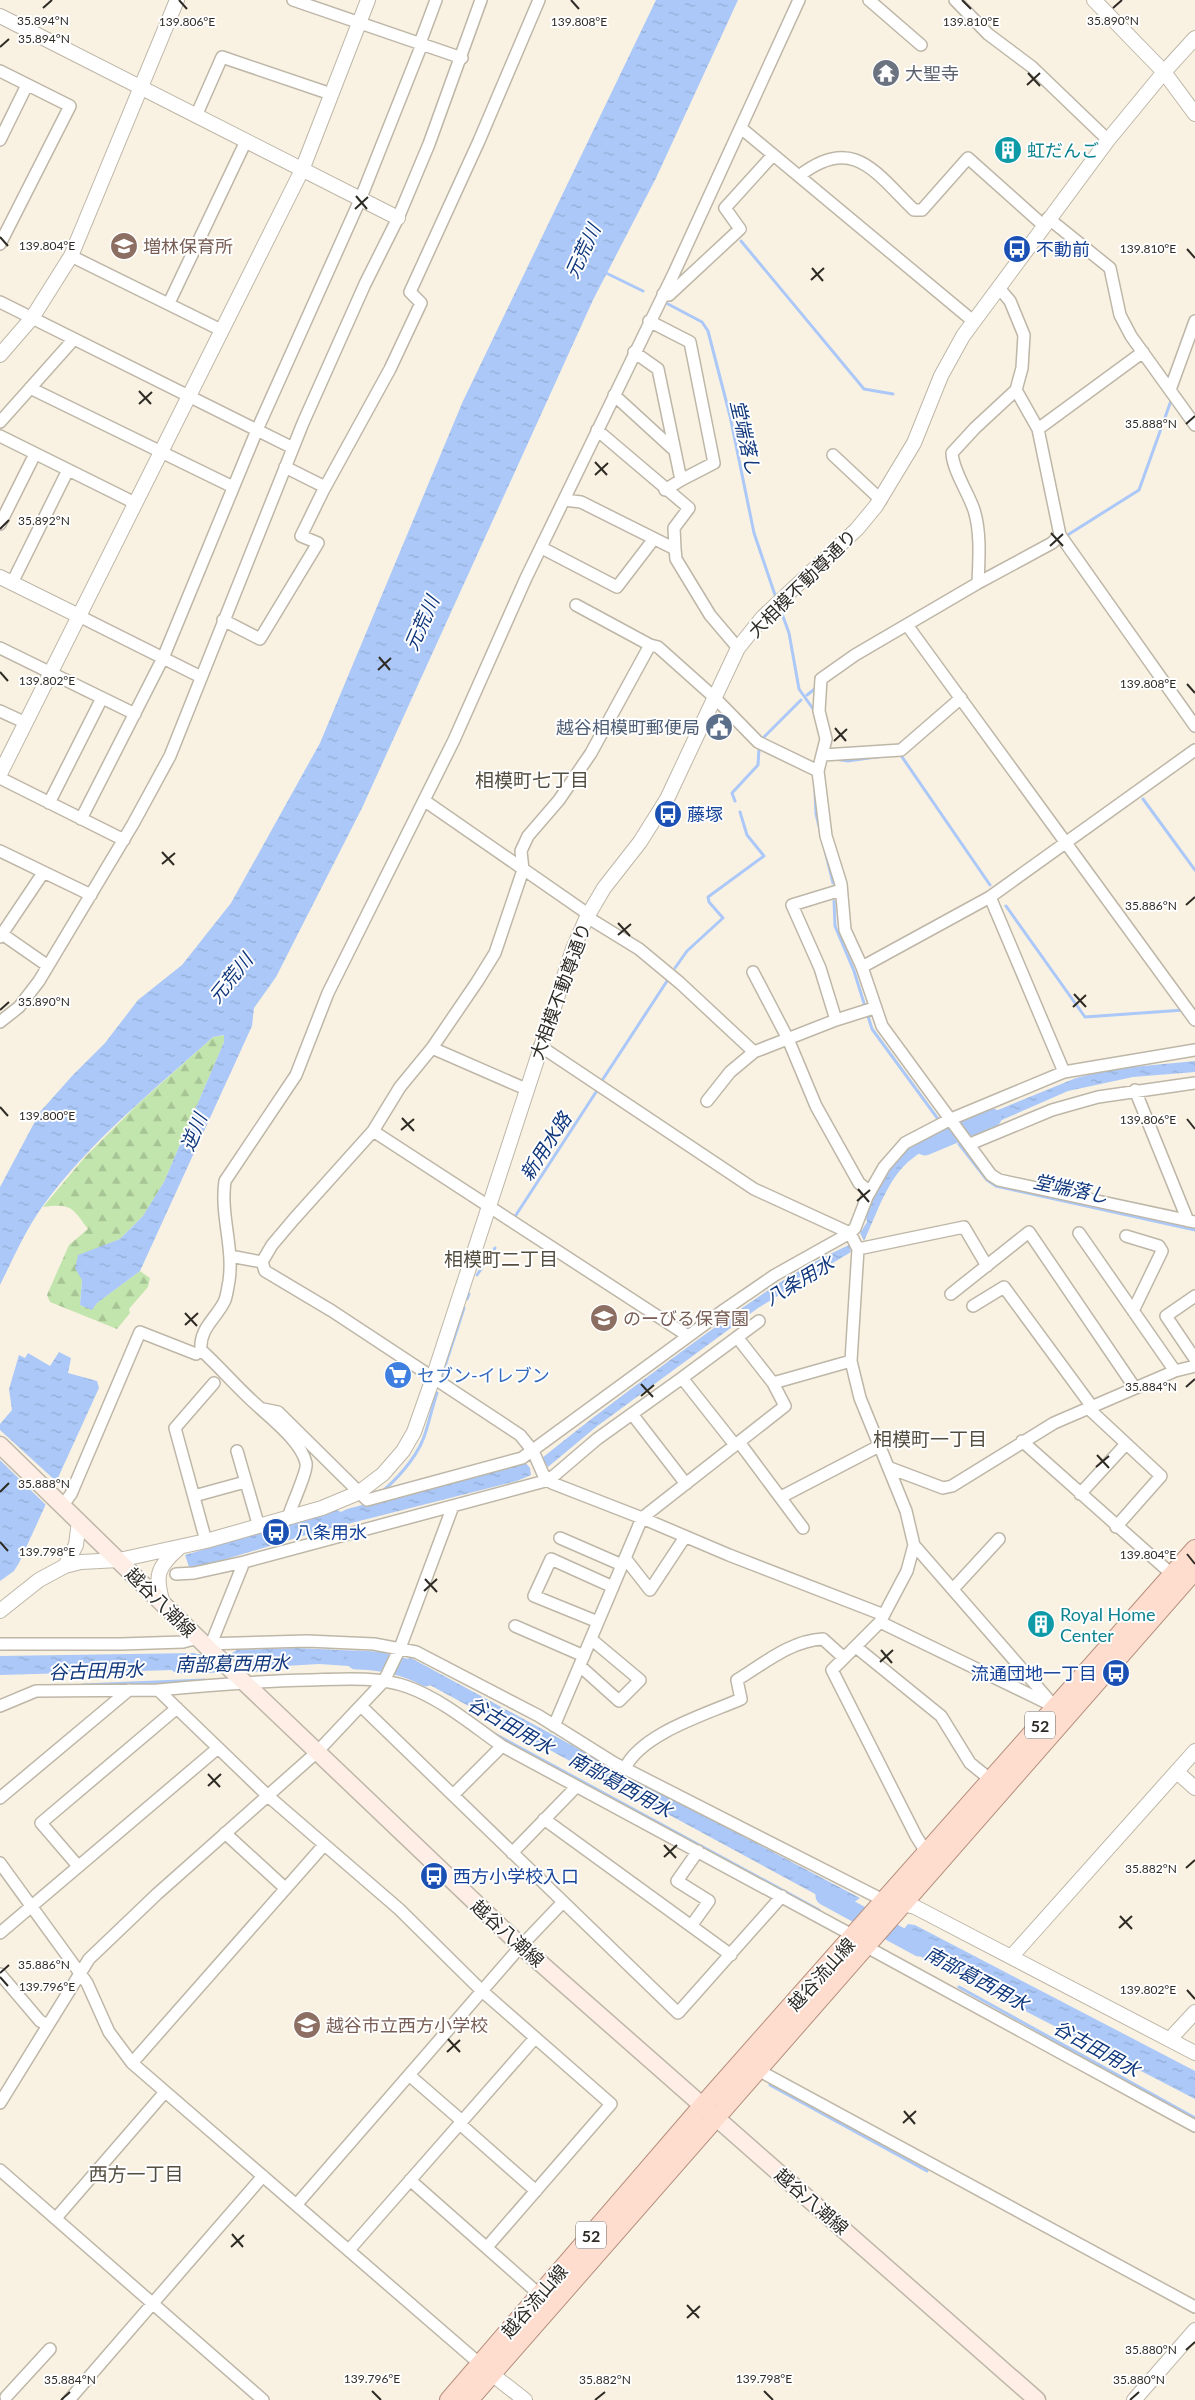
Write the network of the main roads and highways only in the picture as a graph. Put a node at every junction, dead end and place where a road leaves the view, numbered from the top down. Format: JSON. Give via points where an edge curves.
{"nodes":[{"id":1,"x":0,"y":1445,"type":"edge"},
{"id":2,"x":1195,"y":1549,"type":"edge"},
{"id":3,"x":1195,"y":1570,"type":"edge"},
{"id":4,"x":1177,"y":1580,"type":"junction"},
{"id":5,"x":893,"y":1902,"type":"junction"},
{"id":6,"x":860,"y":1940,"type":"junction"},
{"id":7,"x":703,"y":2105,"type":"junction"},
{"id":8,"x":717,"y":2117,"type":"junction"},
{"id":9,"x":486,"y":2369,"type":"junction"},
{"id":10,"x":449,"y":2400,"type":"edge"},
{"id":11,"x":469,"y":2400,"type":"edge"},
{"id":12,"x":1037,"y":2400,"type":"edge"}],
"edges":[{"from":1,"to":7,"type":"main road","name":"越谷八潮線","via":[[521,1946]]},
{"from":2,"to":4,"type":"main road","name":"越谷流山線","number":"52"},
{"from":3,"to":4,"type":"main road","name":"越谷流山線","number":"52"},
{"from":4,"to":5,"type":"main road","name":"越谷流山線","number":"52"},
{"from":4,"to":5,"type":"main road","name":"越谷流山線","number":"52","via":[[1055,1707],[926,1852]]},
{"from":5,"to":6,"type":"main road","name":"越谷流山線","number":"52"},
{"from":6,"to":7,"type":"main road","name":"越谷流山線","number":"52"},
{"from":6,"to":8,"type":"main road","name":"越谷流山線","number":"52"},
{"from":7,"to":8,"type":"main road","name":"越谷八潮線"},
{"from":7,"to":9,"type":"main road","name":"越谷流山線","number":"52","via":[[540,2295]]},
{"from":8,"to":9,"type":"main road","name":"越谷流山線","number":"52"},
{"from":8,"to":12,"type":"main road","name":"越谷八潮線"},
{"from":9,"to":10,"type":"main road","name":"越谷流山線","number":"52"},
{"from":9,"to":11,"type":"main road","name":"越谷流山線","number":"52"}]}
